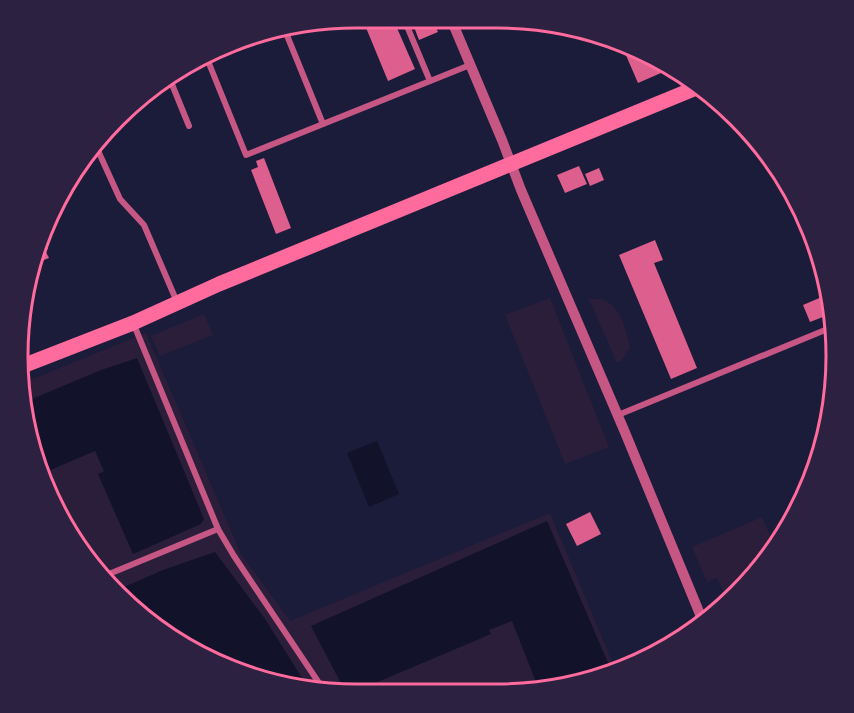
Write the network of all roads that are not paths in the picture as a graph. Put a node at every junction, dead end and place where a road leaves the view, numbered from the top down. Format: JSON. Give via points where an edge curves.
{"nodes":[{"id":1,"x":408,"y":28,"type":"edge"},
{"id":2,"x":454,"y":28,"type":"edge"},
{"id":3,"x":287,"y":36,"type":"edge"},
{"id":4,"x":209,"y":63,"type":"edge"},
{"id":5,"x":470,"y":65,"type":"junction"},
{"id":6,"x":430,"y":81,"type":"junction"},
{"id":7,"x":172,"y":85,"type":"edge"},
{"id":8,"x":689,"y":91,"type":"edge"},
{"id":9,"x":323,"y":124,"type":"junction"},
{"id":10,"x":189,"y":126,"type":"dead end"},
{"id":11,"x":99,"y":153,"type":"edge"},
{"id":12,"x":512,"y":163,"type":"junction"},
{"id":13,"x":177,"y":303,"type":"junction"},
{"id":14,"x":133,"y":323,"type":"junction"},
{"id":15,"x":825,"y":330,"type":"edge"},
{"id":16,"x":28,"y":364,"type":"edge"},
{"id":17,"x":618,"y":415,"type":"junction"},
{"id":18,"x":218,"y":529,"type":"junction"},
{"id":19,"x":110,"y":573,"type":"edge"},
{"id":20,"x":700,"y":614,"type":"edge"},
{"id":21,"x":318,"y":682,"type":"edge"}],
"edges":[{"from":1,"to":6,"type":"street"},
{"from":2,"to":5,"type":"street"},
{"from":3,"to":9,"type":"street"},
{"from":4,"to":9,"type":"street","via":[[246,155]]},
{"from":5,"to":6,"type":"street"},
{"from":5,"to":12,"type":"street"},
{"from":6,"to":9,"type":"street"},
{"from":7,"to":10,"type":"street"},
{"from":8,"to":12,"type":"highway"},
{"from":11,"to":13,"type":"street","via":[[120,199],[144,225]]},
{"from":12,"to":13,"type":"highway"},
{"from":12,"to":17,"type":"street"},
{"from":13,"to":14,"type":"highway"},
{"from":14,"to":16,"type":"highway"},
{"from":14,"to":18,"type":"street"},
{"from":15,"to":17,"type":"street"},
{"from":17,"to":20,"type":"street"},
{"from":18,"to":19,"type":"street"},
{"from":18,"to":21,"type":"street"}]}
